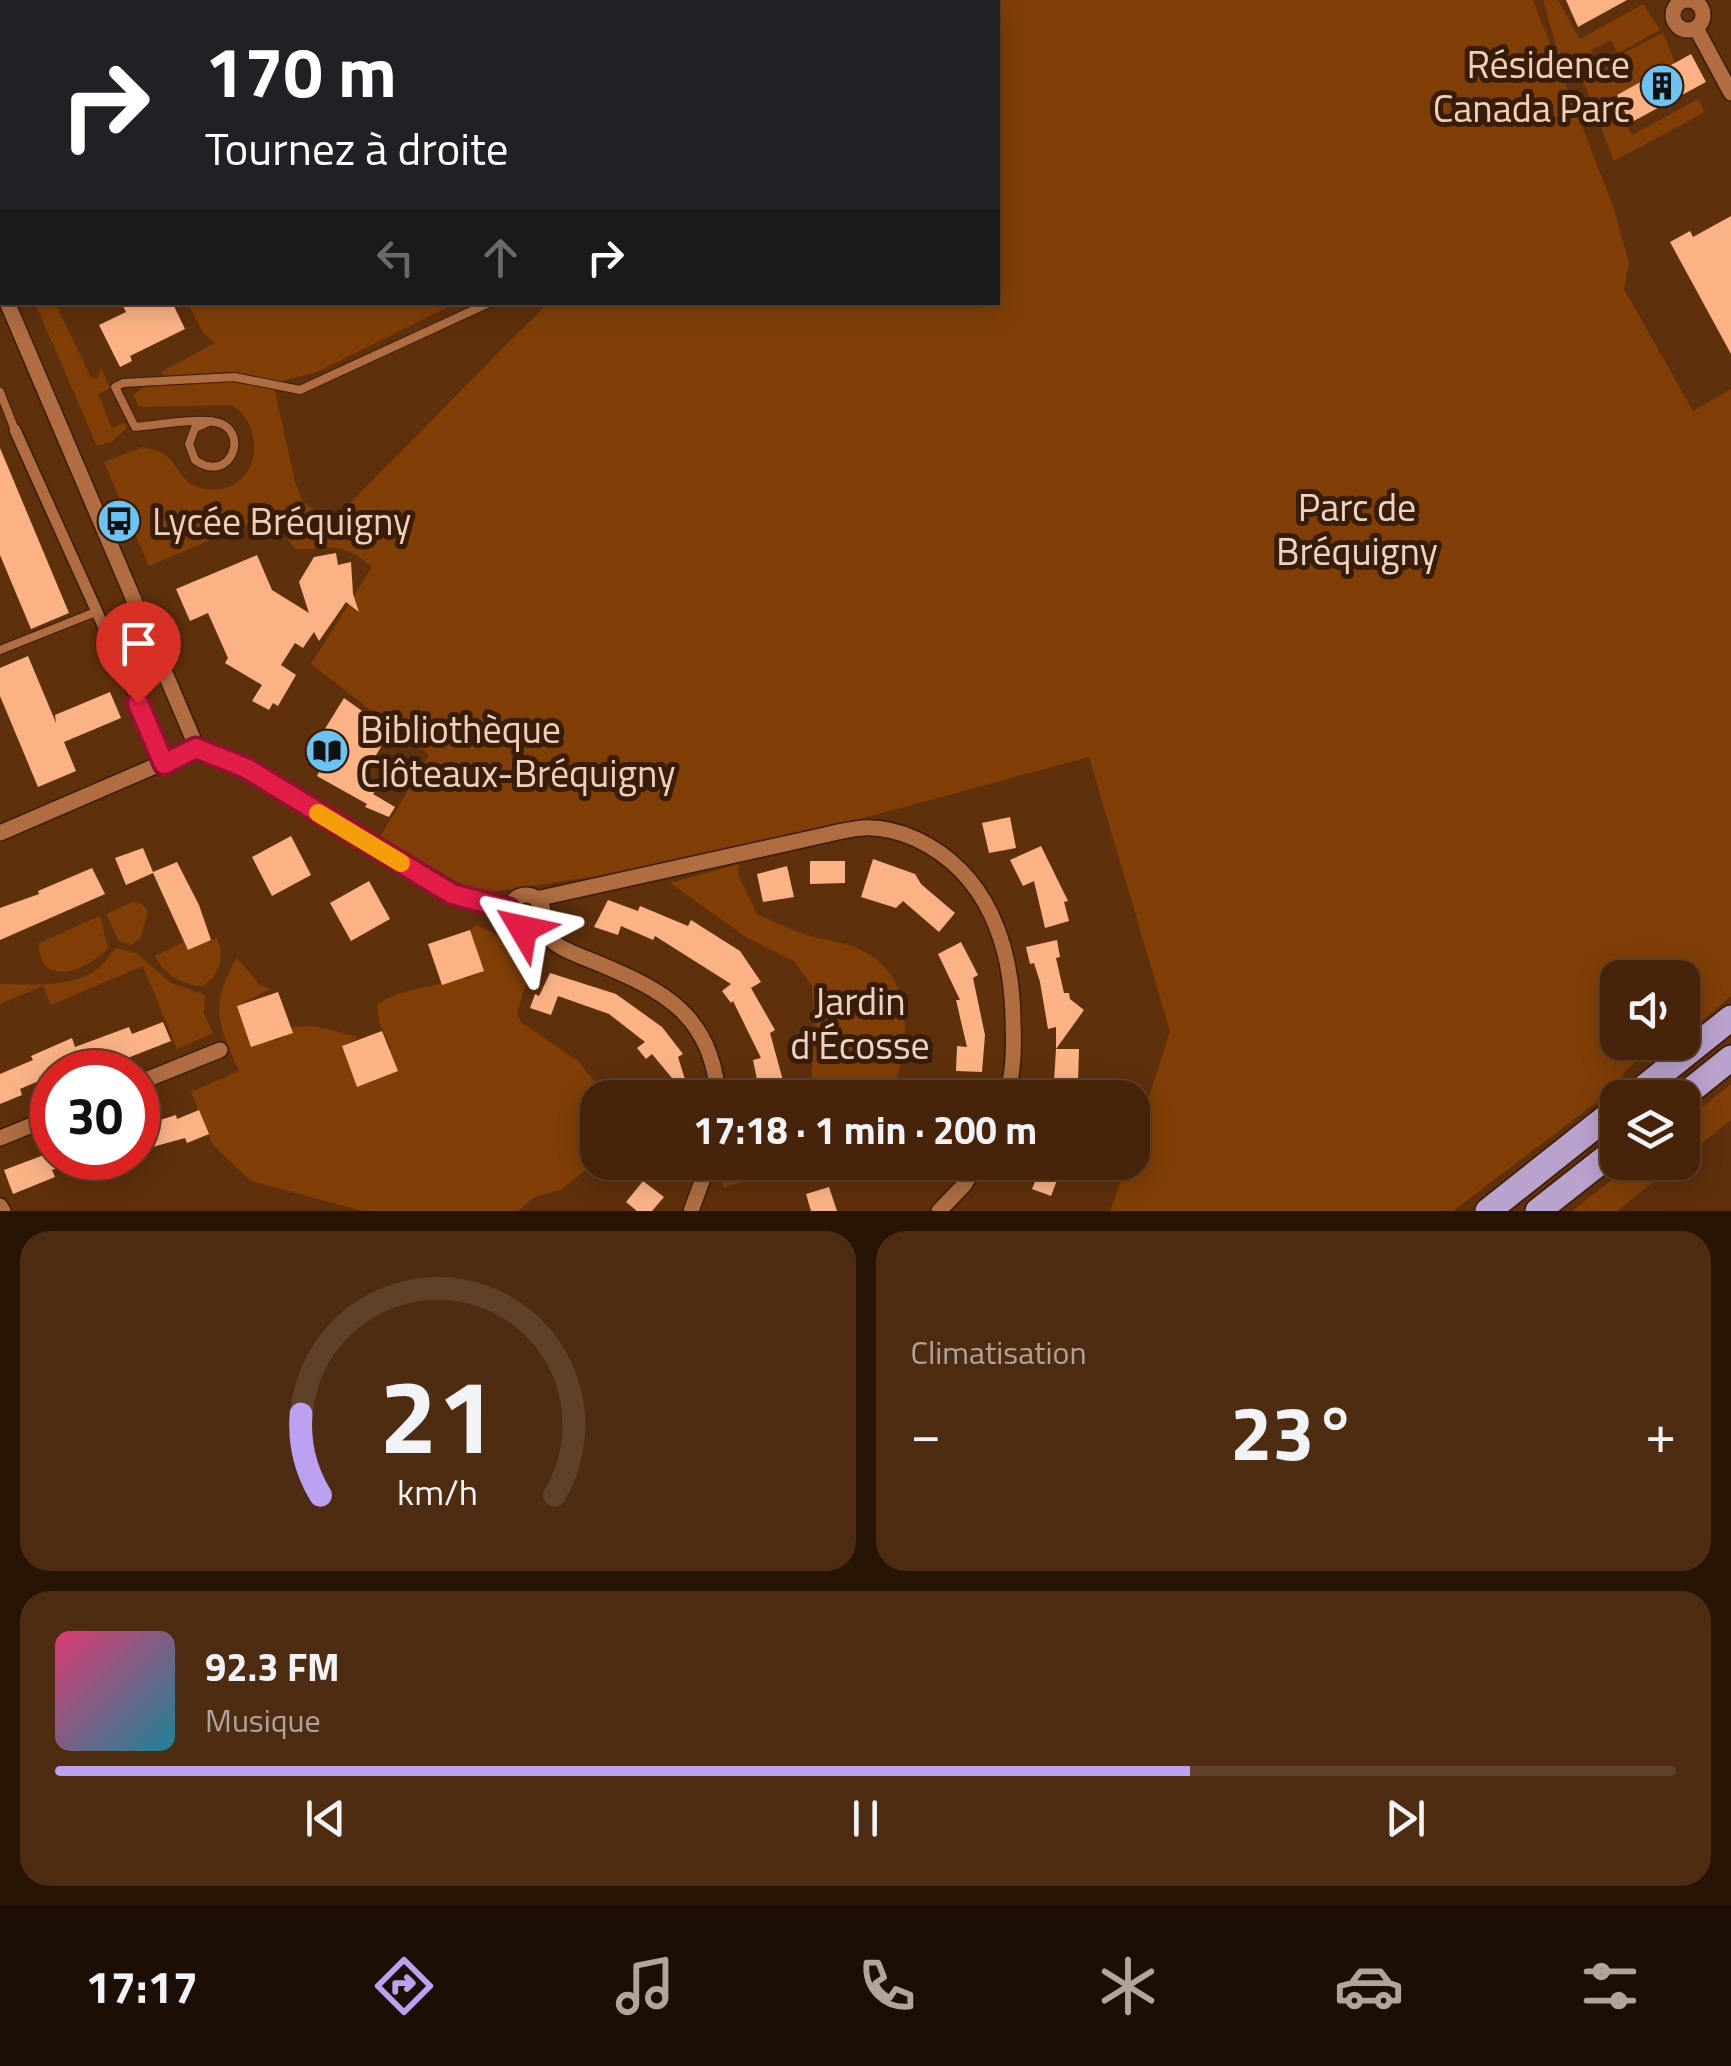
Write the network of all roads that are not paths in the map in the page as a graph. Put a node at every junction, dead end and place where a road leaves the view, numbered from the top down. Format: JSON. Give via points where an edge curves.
{"nodes":[{"id":1,"x":1696,"y":28,"type":"dead end"},
{"id":2,"x":1731,"y":93,"type":"edge"},
{"id":3,"x":8,"y":305,"type":"edge"},
{"id":4,"x":469,"y":305,"type":"edge"},
{"id":5,"x":486,"y":305,"type":"edge"},
{"id":6,"x":466,"y":316,"type":"junction"},
{"id":7,"x":0,"y":392,"type":"edge"},
{"id":8,"x":211,"y":421,"type":"junction"},
{"id":9,"x":16,"y":430,"type":"joint"},
{"id":10,"x":98,"y":611,"type":"junction"},
{"id":11,"x":0,"y":650,"type":"edge"},
{"id":12,"x":138,"y":703,"type":"joint"},
{"id":13,"x":196,"y":748,"type":"junction"},
{"id":14,"x":164,"y":764,"type":"junction"},
{"id":15,"x":0,"y":834,"type":"edge"},
{"id":16,"x":536,"y":899,"type":"junction"},
{"id":17,"x":509,"y":909,"type":"junction"},
{"id":18,"x":536,"y":925,"type":"junction"},
{"id":19,"x":1731,"y":1018,"type":"edge"},
{"id":20,"x":220,"y":1050,"type":"dead end"},
{"id":21,"x":1731,"y":1058,"type":"edge"},
{"id":22,"x":160,"y":1074,"type":"edge"},
{"id":23,"x":715,"y":1080,"type":"edge"},
{"id":24,"x":1009,"y":1080,"type":"edge"},
{"id":25,"x":1654,"y":1080,"type":"edge"},
{"id":26,"x":1700,"y":1083,"type":"edge"},
{"id":27,"x":1600,"y":1122,"type":"edge"},
{"id":28,"x":30,"y":1126,"type":"edge"},
{"id":29,"x":0,"y":1138,"type":"edge"},
{"id":30,"x":1600,"y":1162,"type":"edge"},
{"id":31,"x":702,"y":1180,"type":"edge"},
{"id":32,"x":967,"y":1180,"type":"edge"},
{"id":33,"x":691,"y":1211,"type":"edge"},
{"id":34,"x":938,"y":1211,"type":"edge"},
{"id":35,"x":1488,"y":1211,"type":"edge"},
{"id":36,"x":1538,"y":1211,"type":"edge"}],
"edges":[{"from":1,"to":2,"type":"street"},
{"from":3,"to":13,"type":"street"},
{"from":4,"to":6,"type":"lane"},
{"from":5,"to":6,"type":"lane"},
{"from":6,"to":8,"type":"lane","via":[[300,390],[234,377],[115,387],[136,427]]},
{"from":7,"to":9,"type":"lane"},
{"from":8,"to":8,"type":"lane","via":[[231,432],[235,446],[214,467],[195,460],[189,444],[195,428]]},
{"from":9,"to":10,"type":"street"},
{"from":10,"to":11,"type":"lane"},
{"from":10,"to":12,"type":"street"},
{"from":12,"to":14,"type":"lane"},
{"from":13,"to":14,"type":"street"},
{"from":13,"to":17,"type":"street","via":[[246,768],[452,894]]},
{"from":14,"to":15,"type":"street"},
{"from":16,"to":17,"type":"street","via":[[517,898]]},
{"from":16,"to":18,"type":"street","via":[[542,909]]},
{"from":16,"to":24,"type":"street","via":[[825,835],[865,828],[899,832],[956,864],[999,930],[1013,1002]]},
{"from":17,"to":18,"type":"street","via":[[517,926]]},
{"from":18,"to":23,"type":"street","via":[[551,944],[672,1000],[698,1028]]},
{"from":19,"to":25,"type":"highway"},
{"from":20,"to":22,"type":"street"},
{"from":21,"to":26,"type":"highway"},
{"from":27,"to":35,"type":"highway"},
{"from":28,"to":29,"type":"street"},
{"from":30,"to":36,"type":"highway"},
{"from":31,"to":33,"type":"street"},
{"from":32,"to":34,"type":"street"}]}
